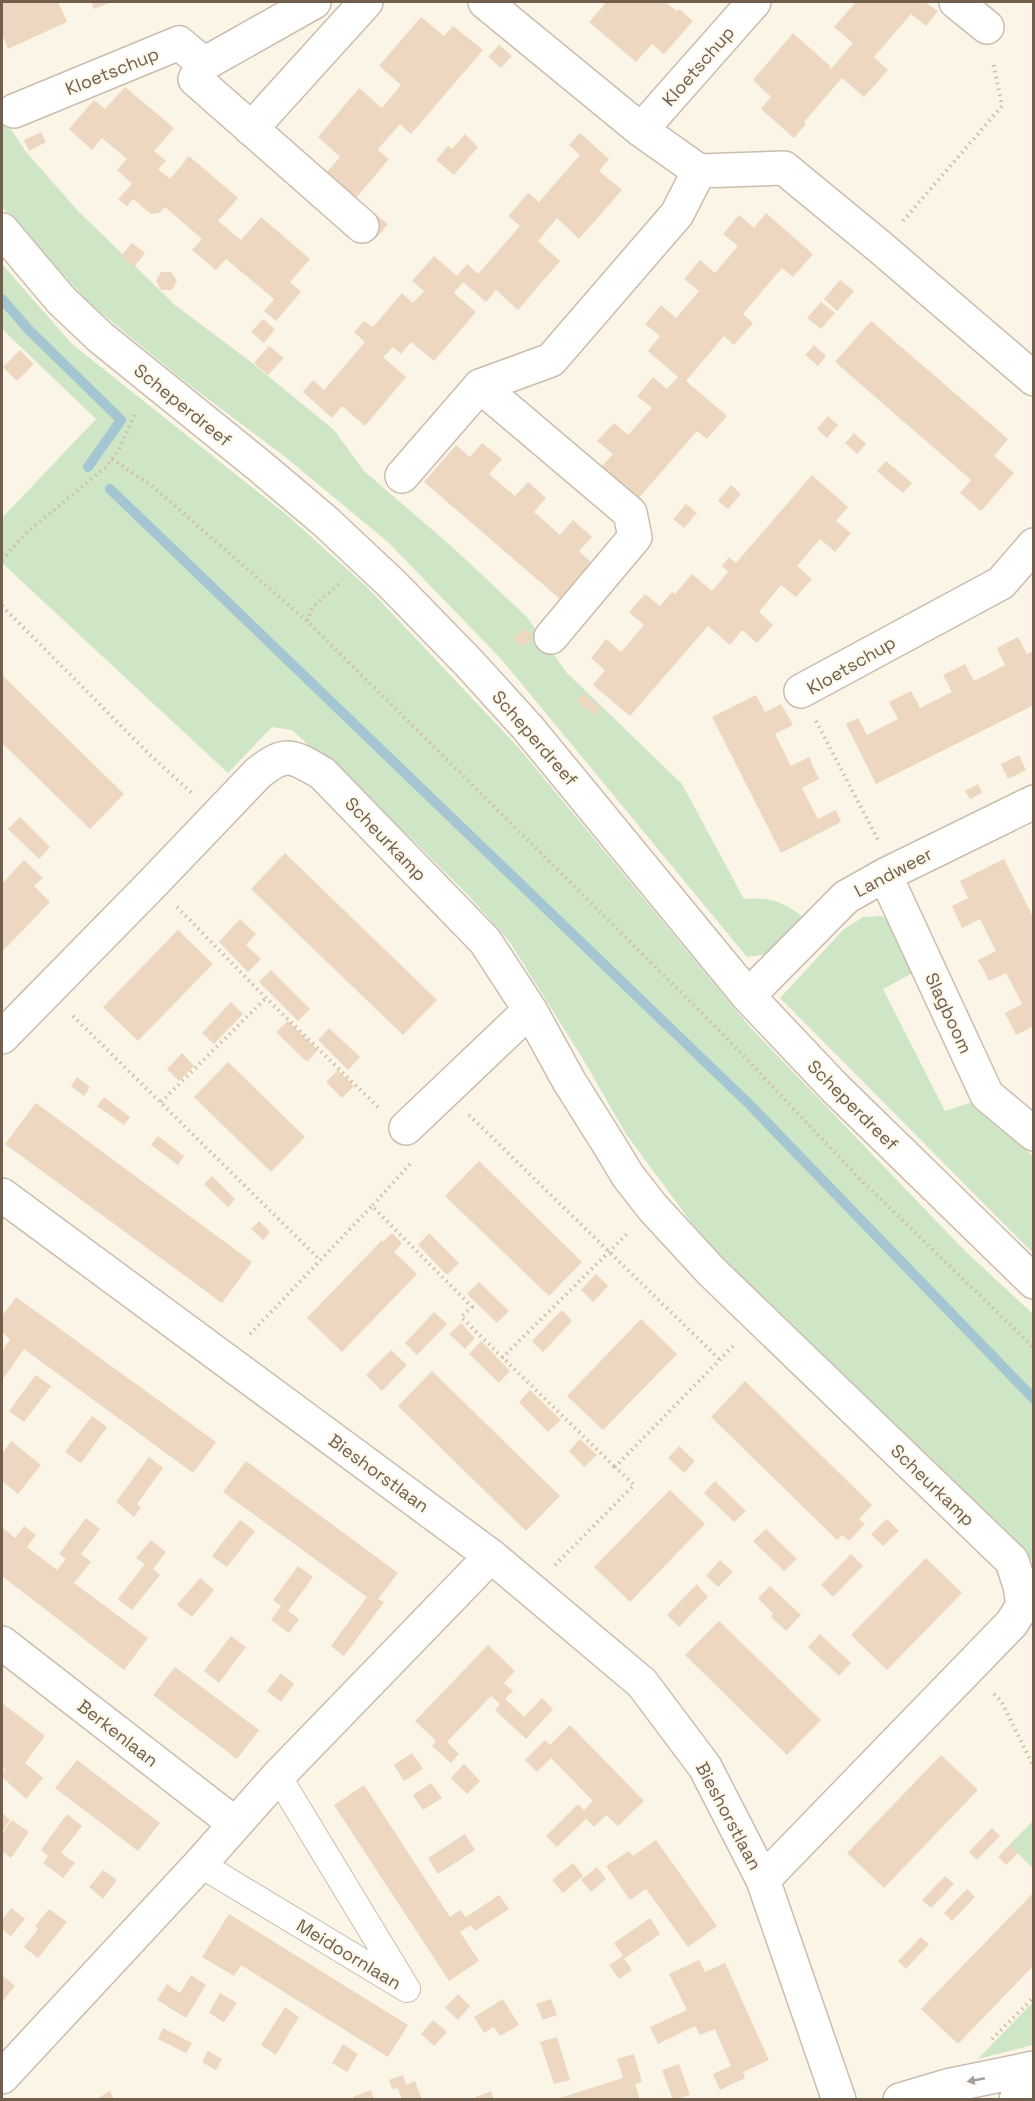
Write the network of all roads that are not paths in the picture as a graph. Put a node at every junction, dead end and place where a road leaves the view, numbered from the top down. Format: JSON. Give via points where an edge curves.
{"nodes":[{"id":1,"x":314,"y":2,"type":"edge"},
{"id":2,"x":364,"y":2,"type":"edge"},
{"id":3,"x":486,"y":2,"type":"edge"},
{"id":4,"x":754,"y":2,"type":"edge"},
{"id":5,"x":956,"y":2,"type":"edge"},
{"id":6,"x":987,"y":27,"type":"road end"},
{"id":7,"x":204,"y":64,"type":"junction"},
{"id":8,"x":14,"y":111,"type":"dead end"},
{"id":9,"x":251,"y":129,"type":"junction"},
{"id":10,"x":641,"y":130,"type":"junction"},
{"id":11,"x":699,"y":171,"type":"junction"},
{"id":12,"x":362,"y":226,"type":"dead end"},
{"id":13,"x":2,"y":230,"type":"edge"},
{"id":14,"x":1034,"y":379,"type":"edge"},
{"id":15,"x":480,"y":386,"type":"junction"},
{"id":16,"x":402,"y":476,"type":"dead end"},
{"id":17,"x":1034,"y":545,"type":"edge"},
{"id":18,"x":551,"y":637,"type":"dead end"},
{"id":19,"x":801,"y":691,"type":"road end"},
{"id":20,"x":1034,"y":802,"type":"edge"},
{"id":21,"x":890,"y":873,"type":"junction"},
{"id":22,"x":748,"y":996,"type":"junction"},
{"id":23,"x":530,"y":1010,"type":"junction"},
{"id":24,"x":2,"y":1037,"type":"edge"},
{"id":25,"x":406,"y":1128,"type":"road end"},
{"id":26,"x":1034,"y":1134,"type":"edge"},
{"id":27,"x":2,"y":1195,"type":"edge"},
{"id":28,"x":1034,"y":1282,"type":"edge"},
{"id":29,"x":491,"y":1556,"type":"junction"},
{"id":30,"x":2,"y":1643,"type":"edge"},
{"id":31,"x":278,"y":1776,"type":"junction"},
{"id":32,"x":234,"y":1823,"type":"junction"},
{"id":33,"x":200,"y":1864,"type":"junction"},
{"id":34,"x":763,"y":1880,"type":"junction"},
{"id":35,"x":1034,"y":2068,"type":"edge"},
{"id":36,"x":2,"y":2077,"type":"edge"},
{"id":37,"x":1034,"y":2095,"type":"edge"},
{"id":38,"x":838,"y":2100,"type":"edge"},
{"id":39,"x":900,"y":2100,"type":"edge"},
{"id":40,"x":1016,"y":2100,"type":"edge"}],
"edges":[{"from":1,"to":7,"type":"street"},
{"from":2,"to":9,"type":"street"},
{"from":3,"to":10,"type":"street"},
{"from":4,"to":10,"type":"street","name":"Kloetschup"},
{"from":5,"to":6,"type":"street"},
{"from":7,"to":8,"type":"street","name":"Kloetschup","via":[[179,43]]},
{"from":7,"to":9,"type":"street","via":[[195,79]]},
{"from":9,"to":12,"type":"street"},
{"from":10,"to":11,"type":"street"},
{"from":11,"to":14,"type":"street","via":[[784,168]]},
{"from":11,"to":15,"type":"street","via":[[677,214],[551,360]]},
{"from":13,"to":22,"type":"street","name":"Scheperdreef","via":[[62,300],[100,337],[327,522],[470,663]]},
{"from":15,"to":16,"type":"street"},
{"from":15,"to":18,"type":"street","via":[[630,513],[635,537]]},
{"from":17,"to":19,"type":"street","name":"Kloetschup","via":[[1001,583]]},
{"from":20,"to":21,"type":"street","name":"Landweer"},
{"from":21,"to":22,"type":"street","name":"Landweer","via":[[846,897]]},
{"from":21,"to":26,"type":"street","name":"Slagboom","via":[[987,1095]]},
{"from":22,"to":28,"type":"street","name":"Scheperdreef","via":[[835,1088]]},
{"from":23,"to":24,"type":"street","name":"Scheurkamp","via":[[485,941],[322,773],[293,757],[275,760],[258,773]]},
{"from":23,"to":25,"type":"street"},
{"from":23,"to":34,"type":"street","name":"Scheurkamp","via":[[628,1176],[653,1208],[711,1271],[1012,1562],[1020,1586],[1023,1605],[1012,1623]]},
{"from":27,"to":29,"type":"street","name":"Bieshorstlaan"},
{"from":29,"to":31,"type":"street"},
{"from":29,"to":34,"type":"street","name":"Bieshorstlaan","via":[[642,1683],[705,1767]]},
{"from":30,"to":32,"type":"street","name":"Berkenlaan"},
{"from":31,"to":32,"type":"street"},
{"from":31,"to":33,"type":"street","name":"Meidoornlaan","via":[[407,1989]]},
{"from":32,"to":33,"type":"street"},
{"from":33,"to":36,"type":"street"},
{"from":34,"to":38,"type":"street","name":"Bieshorstlaan"},
{"from":35,"to":39,"type":"street","one_way":true},
{"from":37,"to":40,"type":"street"}]}
